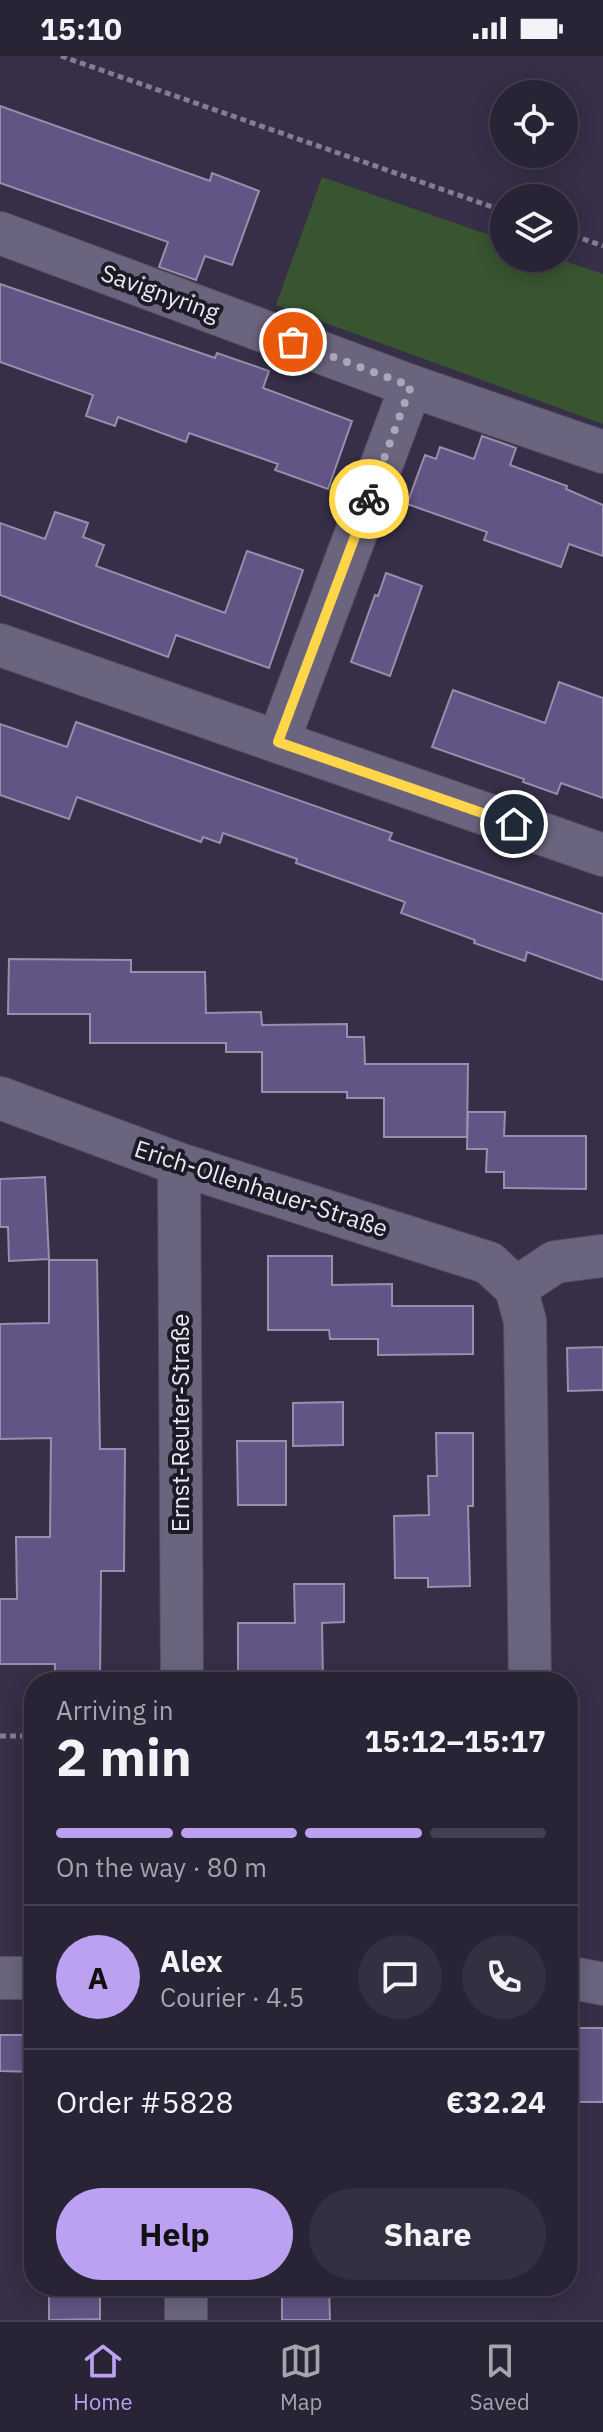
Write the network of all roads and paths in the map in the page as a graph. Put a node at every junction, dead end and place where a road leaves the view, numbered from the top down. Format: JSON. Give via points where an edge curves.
{"nodes":[{"id":1,"x":61,"y":56,"type":"edge"},
{"id":2,"x":490,"y":206,"type":"edge"},
{"id":3,"x":0,"y":233,"type":"edge"},
{"id":4,"x":578,"y":237,"type":"edge"},
{"id":5,"x":603,"y":246,"type":"edge"},
{"id":6,"x":411,"y":386,"type":"junction"},
{"id":7,"x":603,"y":452,"type":"edge"},
{"id":8,"x":0,"y":645,"type":"edge"},
{"id":9,"x":278,"y":742,"type":"junction"},
{"id":10,"x":603,"y":855,"type":"edge"},
{"id":11,"x":0,"y":1098,"type":"edge"},
{"id":12,"x":179,"y":1164,"type":"junction"},
{"id":13,"x":601,"y":1256,"type":"dead end"},
{"id":14,"x":516,"y":1288,"type":"junction"},
{"id":15,"x":182,"y":1672,"type":"edge"},
{"id":16,"x":530,"y":1672,"type":"edge"},
{"id":17,"x":0,"y":1736,"type":"edge"},
{"id":18,"x":24,"y":1736,"type":"edge"},
{"id":19,"x":0,"y":1978,"type":"edge"},
{"id":20,"x":24,"y":1978,"type":"edge"},
{"id":21,"x":578,"y":1979,"type":"edge"},
{"id":22,"x":603,"y":1984,"type":"edge"},
{"id":23,"x":186,"y":2296,"type":"edge"},
{"id":24,"x":186,"y":2320,"type":"edge"}],
"edges":[{"from":1,"to":2,"type":"path"},
{"from":3,"to":6,"type":"street","name":"Savignyring"},
{"from":4,"to":5,"type":"path"},
{"from":6,"to":7,"type":"street","name":"Savignyring"},
{"from":6,"to":9,"type":"street"},
{"from":8,"to":9,"type":"street"},
{"from":9,"to":10,"type":"street"},
{"from":11,"to":12,"type":"street","name":"Erich-Ollenhauer-Straße"},
{"from":12,"to":14,"type":"street","name":"Erich-Ollenhauer-Straße","via":[[489,1263]]},
{"from":12,"to":15,"type":"street","name":"Ernst-Reuter-Straße"},
{"from":13,"to":14,"type":"street","via":[[555,1262]]},
{"from":14,"to":16,"type":"street","via":[[525,1321]]},
{"from":17,"to":18,"type":"path"},
{"from":19,"to":20,"type":"street"},
{"from":21,"to":22,"type":"street"},
{"from":23,"to":24,"type":"street"}]}
